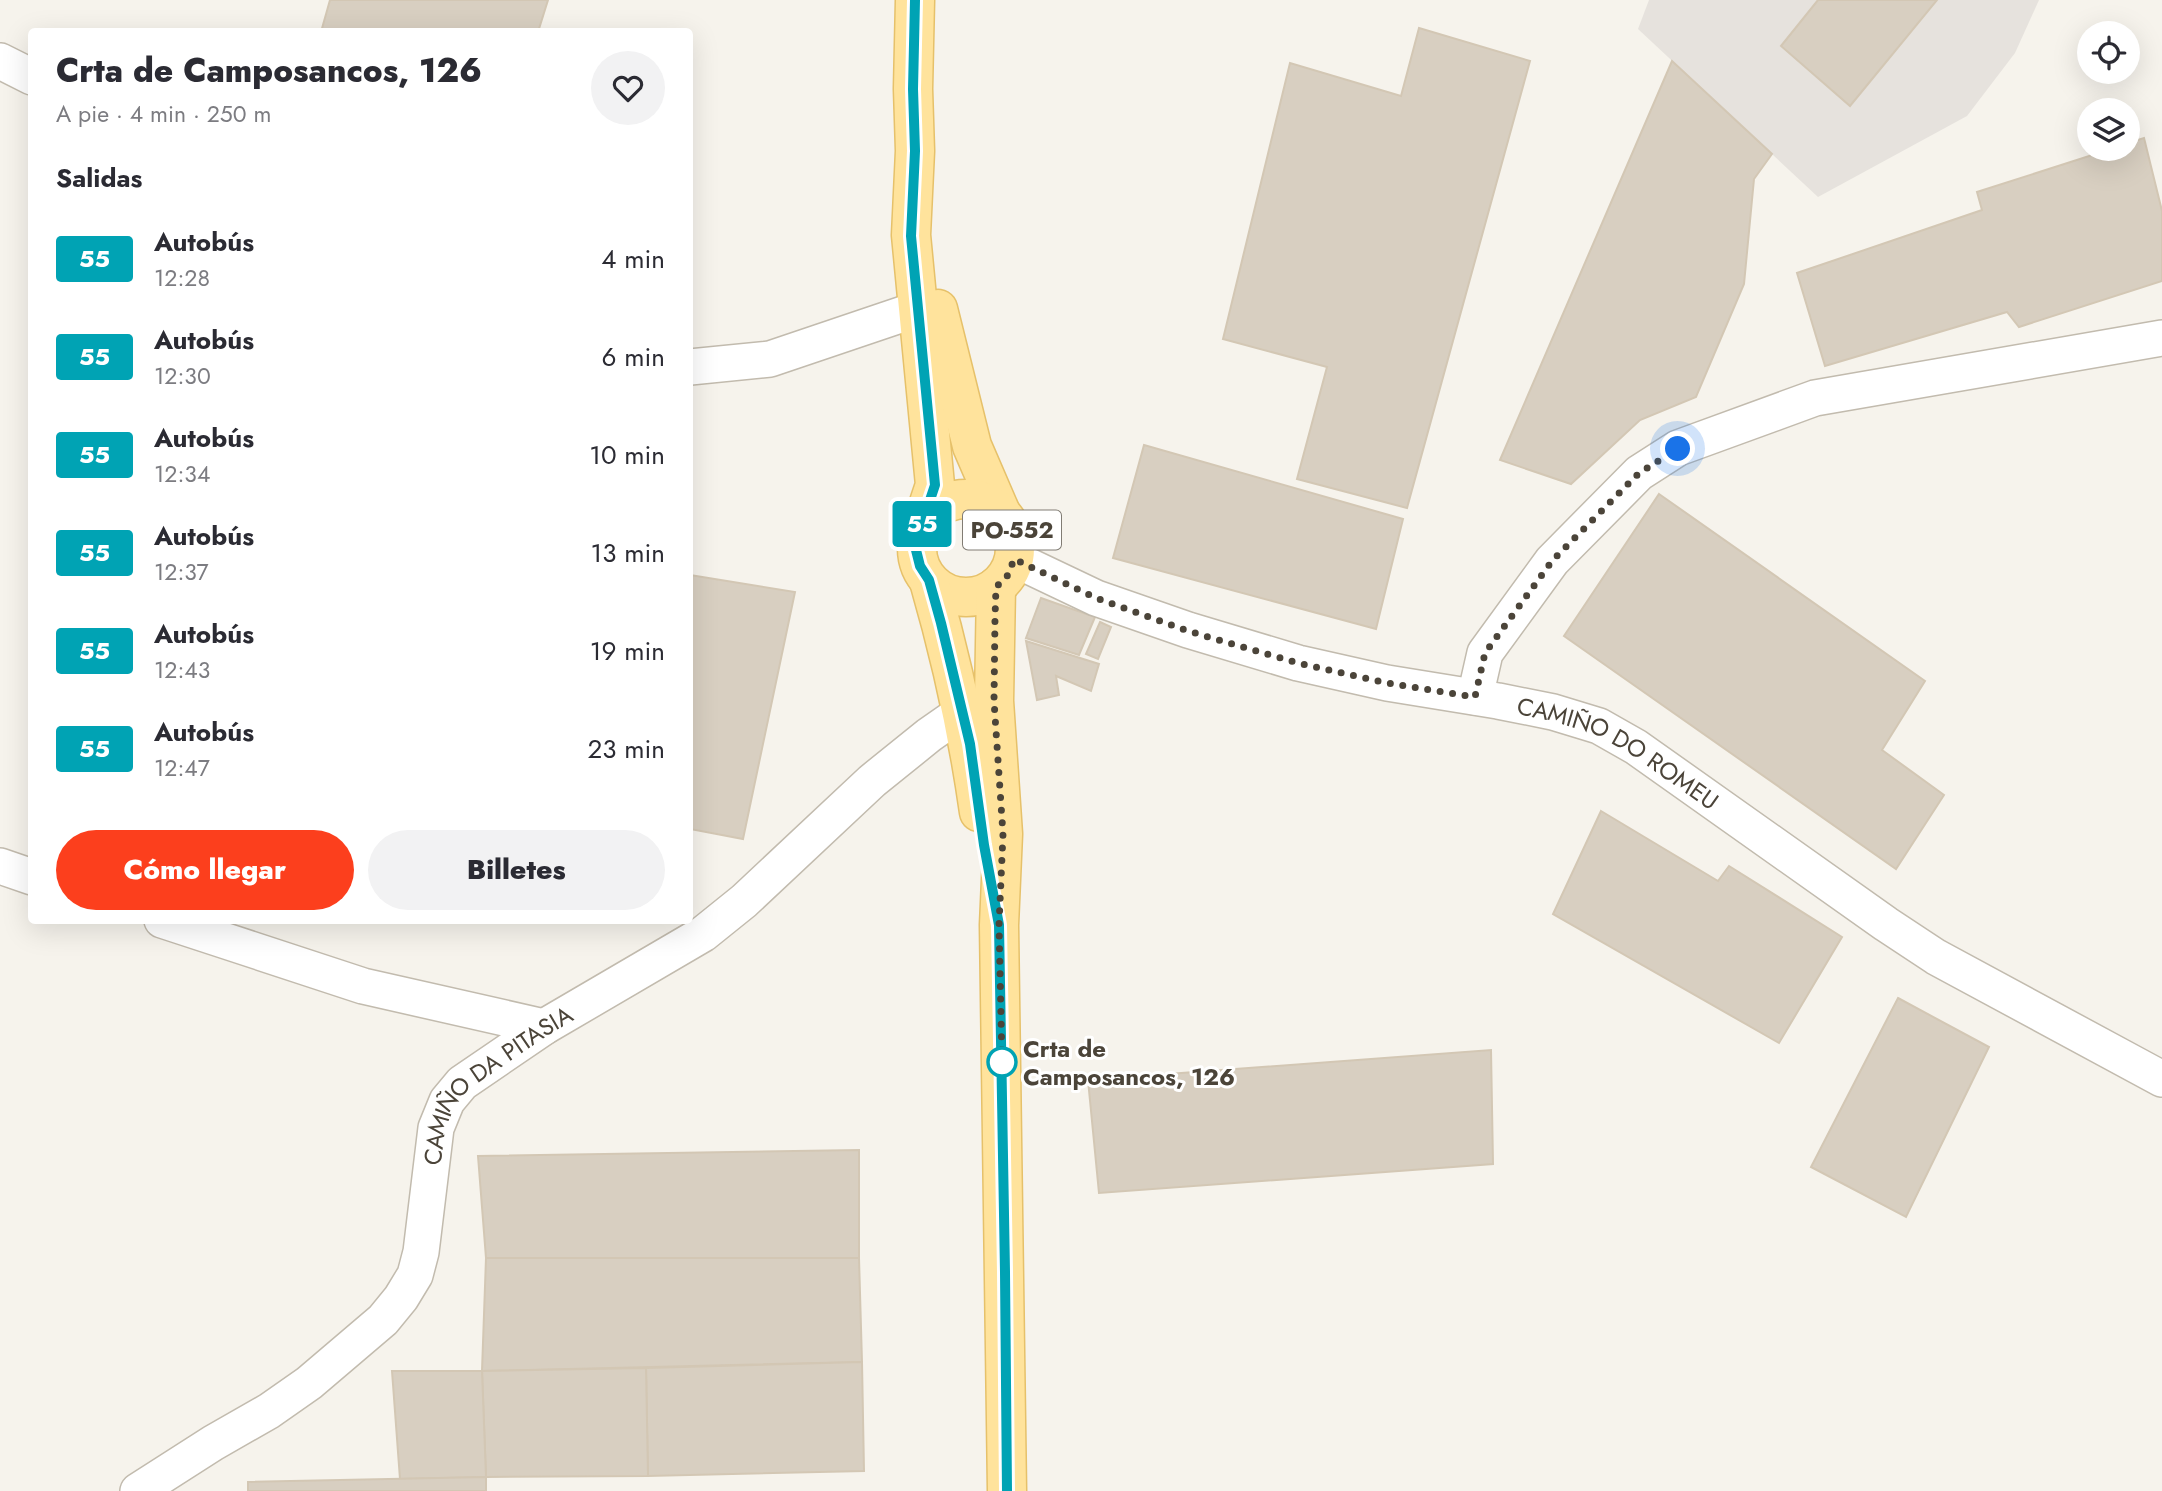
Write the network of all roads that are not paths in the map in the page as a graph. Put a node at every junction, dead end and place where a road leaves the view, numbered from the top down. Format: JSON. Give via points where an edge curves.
{"nodes":[{"id":1,"x":915,"y":0,"type":"edge"},
{"id":2,"x":0,"y":61,"type":"edge"},
{"id":3,"x":28,"y":75,"type":"edge"},
{"id":4,"x":915,"y":151,"type":"junction"},
{"id":5,"x":918,"y":309,"type":"junction"},
{"id":6,"x":2162,"y":338,"type":"edge"},
{"id":7,"x":693,"y":367,"type":"edge"},
{"id":8,"x":1001,"y":513,"type":"junction"},
{"id":9,"x":919,"y":533,"type":"junction"},
{"id":10,"x":1005,"y":573,"type":"junction"},
{"id":11,"x":929,"y":580,"type":"junction"},
{"id":12,"x":1475,"y":697,"type":"junction"},
{"id":13,"x":950,"y":720,"type":"junction"},
{"id":14,"x":0,"y":866,"type":"edge"},
{"id":15,"x":28,"y":876,"type":"edge"},
{"id":16,"x":174,"y":924,"type":"edge"},
{"id":17,"x":999,"y":925,"type":"junction"},
{"id":18,"x":544,"y":1027,"type":"junction"},
{"id":19,"x":2162,"y":1079,"type":"edge"},
{"id":20,"x":138,"y":1491,"type":"edge"},
{"id":21,"x":1007,"y":1491,"type":"edge"}],
"edges":[{"from":1,"to":4,"type":"main road","number":"PO-552"},
{"from":2,"to":3,"type":"street"},
{"from":4,"to":5,"type":"main road","number":"PO-552","via":[[911,236]]},
{"from":4,"to":8,"type":"main road","number":"PO-552","via":[[939,315],[971,446]]},
{"from":5,"to":7,"type":"street","via":[[770,359]]},
{"from":5,"to":9,"type":"main road","number":"PO-552","via":[[935,485]]},
{"from":6,"to":12,"type":"street","via":[[1815,398],[1678,449],[1639,473],[1552,561],[1485,653]]},
{"from":8,"to":9,"type":"main road","number":"PO-552","via":[[988,503],[954,500],[927,518]]},
{"from":8,"to":10,"type":"main road","number":"PO-552","via":[[1015,542]]},
{"from":9,"to":11,"type":"main road","number":"PO-552","via":[[916,550]]},
{"from":10,"to":11,"type":"main road","via":[[983,594],[969,598],[947,593]]},
{"from":10,"to":12,"type":"street","name":"CAMIÑO DO ROMEU","via":[[1298,663]]},
{"from":10,"to":17,"type":"main road","number":"PO-552","via":[[994,701],[1003,834]]},
{"from":11,"to":13,"type":"main road","number":"PO-552","via":[[941,623]]},
{"from":12,"to":19,"type":"street","name":"CAMIÑO DO ROMEU","via":[[1599,726],[1636,747],[1936,957]]},
{"from":13,"to":17,"type":"main road","number":"PO-552","via":[[970,744]]},
{"from":13,"to":18,"type":"street","name":"CAMIÑO DA PITASIA","via":[[872,781],[703,934]]},
{"from":14,"to":15,"type":"street"},
{"from":16,"to":18,"type":"street","via":[[363,986]]},
{"from":17,"to":21,"type":"main road","number":"PO-552"},
{"from":18,"to":20,"type":"street","name":"CAMIÑO DA PITASIA","via":[[462,1083],[447,1101],[436,1128],[415,1275],[383,1320],[269,1411]]}]}
